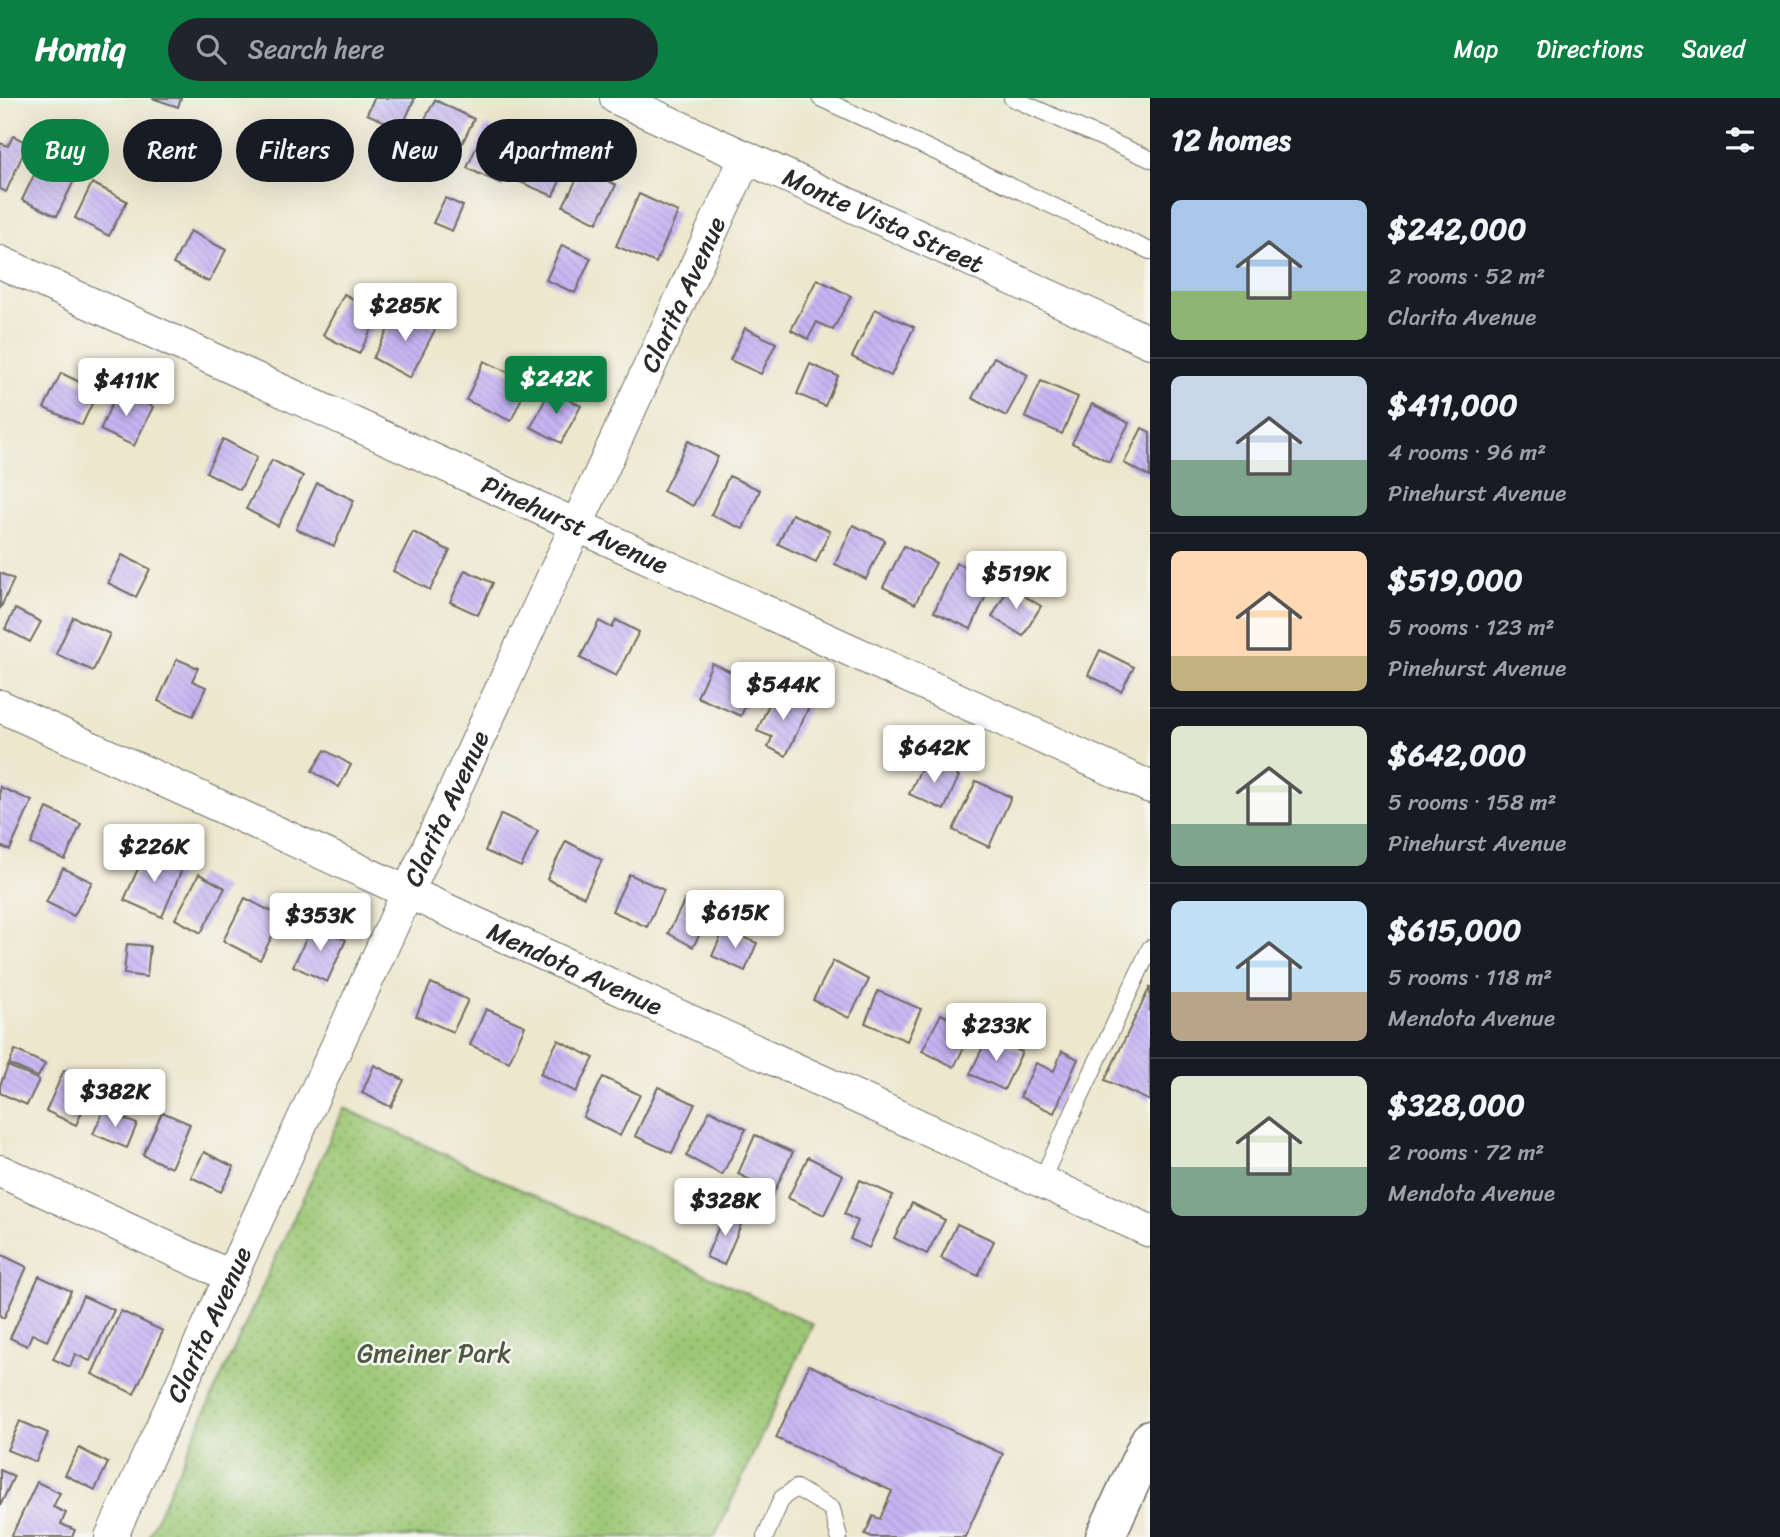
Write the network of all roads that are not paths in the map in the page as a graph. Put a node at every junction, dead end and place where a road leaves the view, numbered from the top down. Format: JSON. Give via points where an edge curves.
{"nodes":[{"id":1,"x":616,"y":98,"type":"edge"},
{"id":2,"x":820,"y":98,"type":"edge"},
{"id":3,"x":1012,"y":98,"type":"edge"},
{"id":4,"x":746,"y":157,"type":"junction"},
{"id":5,"x":1150,"y":159,"type":"edge"},
{"id":6,"x":1150,"y":251,"type":"edge"},
{"id":7,"x":0,"y":262,"type":"edge"},
{"id":8,"x":1150,"y":342,"type":"edge"},
{"id":9,"x":577,"y":525,"type":"junction"},
{"id":10,"x":0,"y":706,"type":"edge"},
{"id":11,"x":1150,"y":787,"type":"edge"},
{"id":12,"x":407,"y":892,"type":"junction"},
{"id":13,"x":1150,"y":948,"type":"edge"},
{"id":14,"x":0,"y":1171,"type":"edge"},
{"id":15,"x":1041,"y":1181,"type":"junction"},
{"id":16,"x":1150,"y":1231,"type":"edge"},
{"id":17,"x":230,"y":1276,"type":"junction"},
{"id":18,"x":1150,"y":1440,"type":"edge"},
{"id":19,"x":1140,"y":1488,"type":"edge"},
{"id":20,"x":111,"y":1537,"type":"edge"},
{"id":21,"x":765,"y":1537,"type":"edge"},
{"id":22,"x":839,"y":1537,"type":"edge"},
{"id":23,"x":1105,"y":1537,"type":"edge"}],
"edges":[{"from":1,"to":4,"type":"street","name":"Monte Vista Street"},
{"from":2,"to":6,"type":"lane"},
{"from":3,"to":5,"type":"lane"},
{"from":4,"to":8,"type":"street","name":"Monte Vista Street"},
{"from":4,"to":9,"type":"street","name":"Clarita Avenue"},
{"from":7,"to":9,"type":"street","name":"Pinehurst Avenue"},
{"from":9,"to":11,"type":"street","name":"Pinehurst Avenue"},
{"from":9,"to":12,"type":"street","name":"Clarita Avenue"},
{"from":10,"to":12,"type":"street","name":"Mendota Avenue"},
{"from":12,"to":15,"type":"street","name":"Mendota Avenue"},
{"from":12,"to":17,"type":"street","name":"Clarita Avenue"},
{"from":13,"to":15,"type":"lane"},
{"from":14,"to":17,"type":"street"},
{"from":15,"to":16,"type":"street","name":"Mendota Avenue"},
{"from":17,"to":20,"type":"street","name":"Clarita Avenue"},
{"from":18,"to":19,"type":"main road"},
{"from":19,"to":23,"type":"main road"},
{"from":21,"to":22,"type":"lane","via":[[782,1498],[796,1488],[832,1509]]}]}
